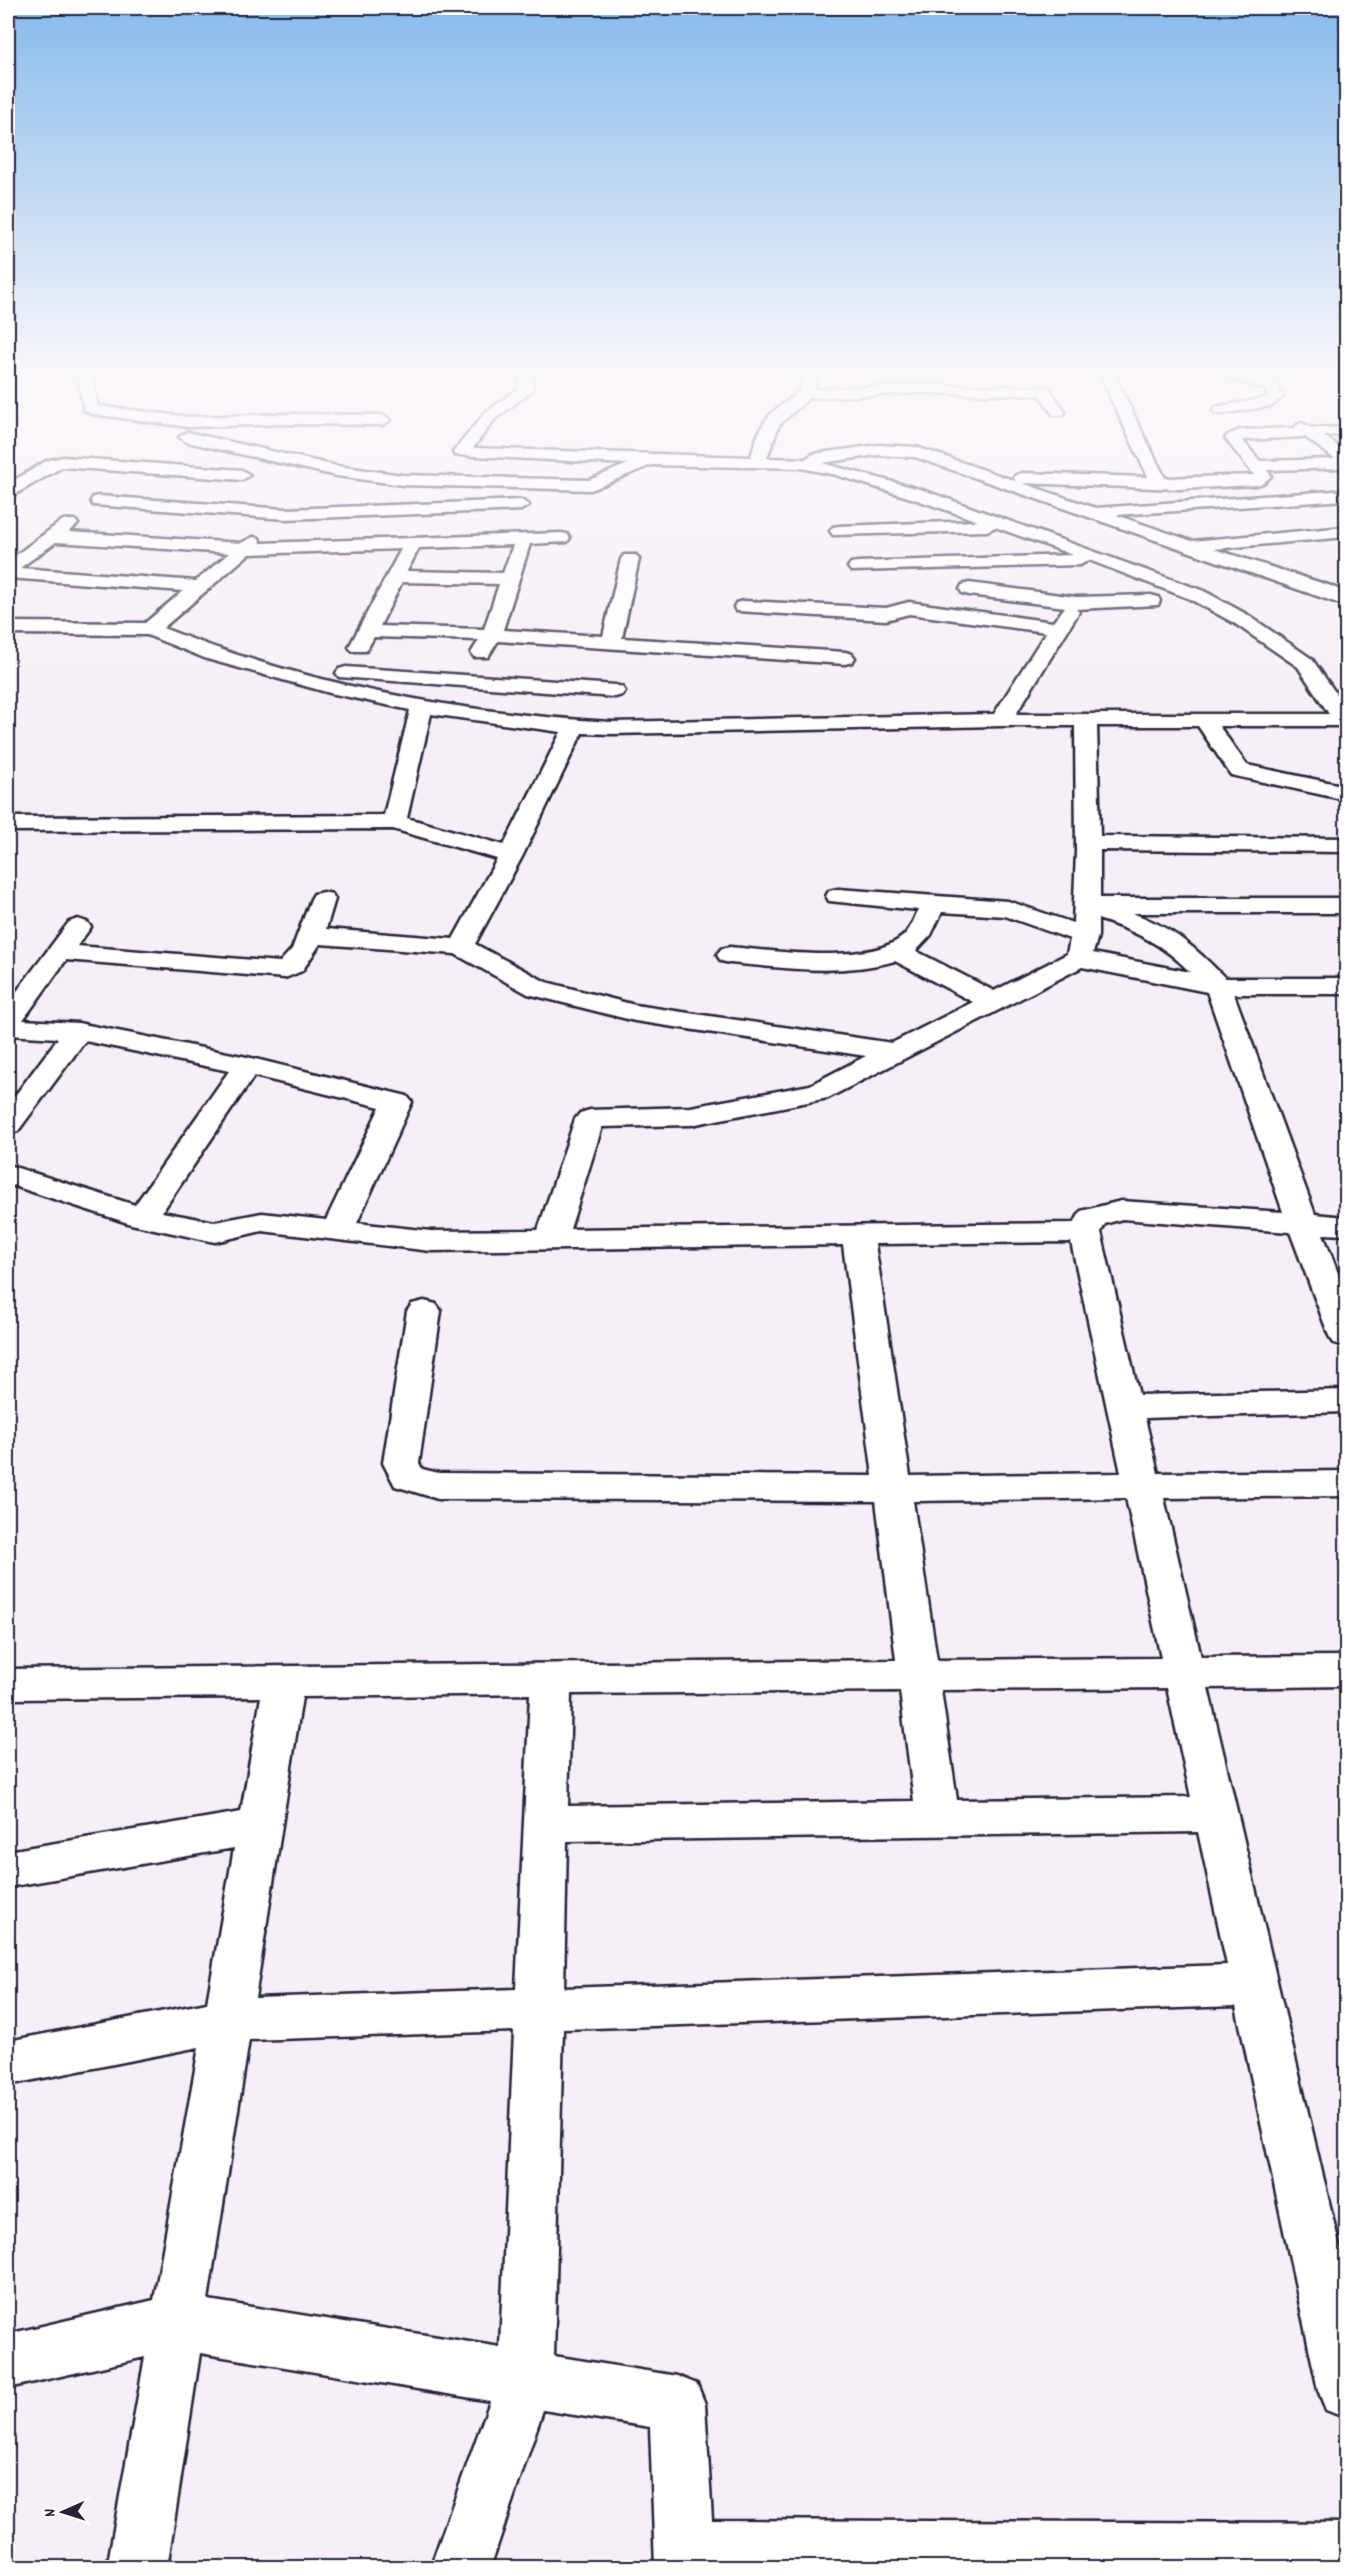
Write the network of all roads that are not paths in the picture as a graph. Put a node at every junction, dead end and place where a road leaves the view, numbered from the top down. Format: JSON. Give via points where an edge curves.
{"nodes":[{"id":1,"x":111,"y":493,"type":"edge"},
{"id":2,"x":311,"y":493,"type":"edge"},
{"id":3,"x":921,"y":493,"type":"edge"},
{"id":4,"x":1034,"y":493,"type":"edge"},
{"id":5,"x":917,"y":494,"type":"joint"},
{"id":6,"x":218,"y":495,"type":"dead end"},
{"id":7,"x":1347,"y":495,"type":"edge"},
{"id":8,"x":520,"y":505,"type":"dead end"},
{"id":9,"x":469,"y":507,"type":"junction"},
{"id":10,"x":90,"y":508,"type":"junction"},
{"id":11,"x":202,"y":508,"type":"junction"},
{"id":12,"x":1088,"y":512,"type":"junction"},
{"id":13,"x":286,"y":514,"type":"junction"},
{"id":14,"x":1002,"y":525,"type":"junction"},
{"id":15,"x":839,"y":531,"type":"dead end"},
{"id":16,"x":1347,"y":532,"type":"edge"},
{"id":17,"x":52,"y":536,"type":"junction"},
{"id":18,"x":561,"y":538,"type":"dead end"},
{"id":19,"x":523,"y":540,"type":"junction"},
{"id":20,"x":472,"y":542,"type":"junction"},
{"id":21,"x":160,"y":544,"type":"junction"},
{"id":22,"x":412,"y":544,"type":"junction"},
{"id":23,"x":1187,"y":546,"type":"junction"},
{"id":24,"x":244,"y":549,"type":"junction"},
{"id":25,"x":630,"y":560,"type":"dead end"},
{"id":26,"x":1101,"y":560,"type":"junction"},
{"id":27,"x":857,"y":567,"type":"dead end"},
{"id":28,"x":8,"y":571,"type":"edge"},
{"id":29,"x":395,"y":576,"type":"junction"},
{"id":30,"x":508,"y":579,"type":"junction"},
{"id":31,"x":746,"y":584,"type":"dead end"},
{"id":32,"x":200,"y":586,"type":"junction"},
{"id":33,"x":969,"y":589,"type":"dead end"},
{"id":34,"x":1347,"y":600,"type":"edge"},
{"id":35,"x":1151,"y":601,"type":"dead end"},
{"id":36,"x":1076,"y":603,"type":"junction"},
{"id":37,"x":743,"y":607,"type":"junction"},
{"id":38,"x":8,"y":628,"type":"edge"},
{"id":39,"x":150,"y":628,"type":"junction"},
{"id":40,"x":1058,"y":628,"type":"junction"},
{"id":41,"x":367,"y":632,"type":"junction"},
{"id":42,"x":492,"y":635,"type":"junction"},
{"id":43,"x":611,"y":642,"type":"junction"},
{"id":44,"x":845,"y":658,"type":"dead end"},
{"id":45,"x":736,"y":659,"type":"junction"},
{"id":46,"x":341,"y":681,"type":"junction"},
{"id":47,"x":464,"y":681,"type":"junction"},
{"id":48,"x":615,"y":691,"type":"dead end"},
{"id":49,"x":422,"y":706,"type":"junction"},
{"id":50,"x":1001,"y":720,"type":"junction"},
{"id":51,"x":1086,"y":720,"type":"junction"},
{"id":52,"x":1204,"y":720,"type":"junction"},
{"id":53,"x":1346,"y":720,"type":"edge"},
{"id":54,"x":575,"y":726,"type":"junction"},
{"id":55,"x":1347,"y":793,"type":"edge"},
{"id":56,"x":394,"y":822,"type":"junction"},
{"id":57,"x":8,"y":824,"type":"edge"},
{"id":58,"x":1089,"y":843,"type":"junction"},
{"id":59,"x":1347,"y":845,"type":"edge"},
{"id":60,"x":511,"y":855,"type":"junction"},
{"id":61,"x":838,"y":896,"type":"dead end"},
{"id":62,"x":323,"y":899,"type":"dead end"},
{"id":63,"x":934,"y":903,"type":"junction"},
{"id":64,"x":1087,"y":906,"type":"junction"},
{"id":65,"x":1343,"y":911,"type":"edge"},
{"id":66,"x":78,"y":927,"type":"dead end"},
{"id":67,"x":312,"y":936,"type":"junction"},
{"id":68,"x":461,"y":947,"type":"junction"},
{"id":69,"x":1082,"y":947,"type":"junction"},
{"id":70,"x":58,"y":952,"type":"junction"},
{"id":71,"x":898,"y":952,"type":"junction"},
{"id":72,"x":730,"y":955,"type":"dead end"},
{"id":73,"x":1218,"y":986,"type":"junction"},
{"id":74,"x":1347,"y":986,"type":"edge"},
{"id":75,"x":995,"y":1002,"type":"junction"},
{"id":76,"x":8,"y":1021,"type":"edge"},
{"id":77,"x":8,"y":1028,"type":"edge"},
{"id":78,"x":78,"y":1031,"type":"junction"},
{"id":79,"x":894,"y":1052,"type":"junction"},
{"id":80,"x":248,"y":1066,"type":"junction"},
{"id":81,"x":8,"y":1125,"type":"edge"},
{"id":82,"x":8,"y":1174,"type":"edge"},
{"id":83,"x":142,"y":1218,"type":"junction"},
{"id":84,"x":1302,"y":1221,"type":"junction"},
{"id":85,"x":1347,"y":1226,"type":"edge"},
{"id":86,"x":338,"y":1231,"type":"junction"},
{"id":87,"x":1085,"y":1232,"type":"junction"},
{"id":88,"x":858,"y":1235,"type":"junction"},
{"id":89,"x":551,"y":1239,"type":"junction"},
{"id":90,"x":423,"y":1311,"type":"dead end"},
{"id":91,"x":1347,"y":1336,"type":"edge"},
{"id":92,"x":1347,"y":1401,"type":"edge"},
{"id":93,"x":1125,"y":1407,"type":"junction"},
{"id":94,"x":1347,"y":1483,"type":"edge"},
{"id":95,"x":1143,"y":1486,"type":"junction"},
{"id":96,"x":892,"y":1489,"type":"junction"},
{"id":97,"x":1347,"y":1671,"type":"edge"},
{"id":98,"x":1185,"y":1673,"type":"junction"},
{"id":99,"x":918,"y":1675,"type":"junction"},
{"id":100,"x":551,"y":1679,"type":"junction"},
{"id":101,"x":284,"y":1682,"type":"junction"},
{"id":102,"x":8,"y":1684,"type":"edge"},
{"id":103,"x":1217,"y":1814,"type":"junction"},
{"id":104,"x":938,"y":1818,"type":"junction"},
{"id":105,"x":545,"y":1824,"type":"junction"},
{"id":106,"x":260,"y":1826,"type":"junction"},
{"id":107,"x":8,"y":1869,"type":"edge"},
{"id":108,"x":1255,"y":1985,"type":"junction"},
{"id":109,"x":539,"y":2009,"type":"junction"},
{"id":110,"x":228,"y":2020,"type":"junction"},
{"id":111,"x":8,"y":2063,"type":"edge"},
{"id":112,"x":178,"y":2322,"type":"junction"},
{"id":113,"x":8,"y":2361,"type":"edge"},
{"id":114,"x":526,"y":2378,"type":"junction"},
{"id":115,"x":1347,"y":2390,"type":"edge"},
{"id":116,"x":1347,"y":2553,"type":"edge"},
{"id":117,"x":684,"y":2558,"type":"edge"},
{"id":118,"x":138,"y":2568,"type":"edge"},
{"id":119,"x":460,"y":2568,"type":"edge"}],
"edges":[{"from":1,"to":10,"type":"street"},
{"from":2,"to":13,"type":"street"},
{"from":3,"to":5,"type":"street"},
{"from":4,"to":12,"type":"street"},
{"from":5,"to":14,"type":"street"},
{"from":6,"to":11,"type":"street"},
{"from":7,"to":12,"type":"street"},
{"from":8,"to":9,"type":"street"},
{"from":9,"to":13,"type":"street"},
{"from":9,"to":20,"type":"street"},
{"from":10,"to":11,"type":"street"},
{"from":10,"to":17,"type":"street"},
{"from":11,"to":13,"type":"street"},
{"from":11,"to":21,"type":"street"},
{"from":12,"to":23,"type":"street"},
{"from":13,"to":24,"type":"street"},
{"from":14,"to":15,"type":"street"},
{"from":14,"to":26,"type":"street"},
{"from":16,"to":23,"type":"street"},
{"from":17,"to":21,"type":"street"},
{"from":17,"to":28,"type":"street"},
{"from":18,"to":19,"type":"street"},
{"from":19,"to":20,"type":"street"},
{"from":19,"to":30,"type":"street"},
{"from":20,"to":22,"type":"street"},
{"from":21,"to":24,"type":"street"},
{"from":22,"to":24,"type":"street"},
{"from":22,"to":29,"type":"street"},
{"from":23,"to":34,"type":"street"},
{"from":24,"to":32,"type":"street"},
{"from":25,"to":43,"type":"street"},
{"from":26,"to":27,"type":"street"},
{"from":26,"to":53,"type":"street","via":[[1197,595],[1241,619],[1305,663]]},
{"from":28,"to":32,"type":"street"},
{"from":29,"to":30,"type":"street"},
{"from":29,"to":41,"type":"street"},
{"from":30,"to":42,"type":"street"},
{"from":31,"to":37,"type":"street"},
{"from":32,"to":39,"type":"street"},
{"from":33,"to":36,"type":"street"},
{"from":35,"to":36,"type":"street"},
{"from":36,"to":40,"type":"street"},
{"from":37,"to":40,"type":"street","via":[[879,614],[909,608]]},
{"from":37,"to":45,"type":"street"},
{"from":38,"to":39,"type":"street"},
{"from":39,"to":46,"type":"street","via":[[214,655]]},
{"from":40,"to":50,"type":"street"},
{"from":41,"to":42,"type":"street"},
{"from":41,"to":46,"type":"street"},
{"from":42,"to":43,"type":"street"},
{"from":42,"to":47,"type":"street"},
{"from":43,"to":45,"type":"street"},
{"from":44,"to":45,"type":"street"},
{"from":46,"to":47,"type":"street"},
{"from":46,"to":49,"type":"street"},
{"from":47,"to":48,"type":"street"},
{"from":49,"to":54,"type":"street"},
{"from":49,"to":56,"type":"street"},
{"from":50,"to":51,"type":"street"},
{"from":50,"to":54,"type":"street","via":[[732,727]]},
{"from":51,"to":52,"type":"street"},
{"from":51,"to":58,"type":"street"},
{"from":52,"to":53,"type":"street"},
{"from":52,"to":55,"type":"street","via":[[1239,770]]},
{"from":54,"to":60,"type":"street"},
{"from":56,"to":57,"type":"street"},
{"from":56,"to":60,"type":"street"},
{"from":58,"to":59,"type":"street"},
{"from":58,"to":64,"type":"street"},
{"from":60,"to":68,"type":"street"},
{"from":61,"to":63,"type":"street"},
{"from":62,"to":67,"type":"street"},
{"from":63,"to":69,"type":"street","via":[[1008,909]]},
{"from":63,"to":71,"type":"street","via":[[913,943]]},
{"from":64,"to":65,"type":"street"},
{"from":64,"to":69,"type":"street"},
{"from":64,"to":73,"type":"street","via":[[1147,927],[1185,952]]},
{"from":66,"to":70,"type":"street"},
{"from":67,"to":68,"type":"street"},
{"from":67,"to":70,"type":"street","via":[[292,967],[285,970]]},
{"from":68,"to":79,"type":"street","via":[[537,988],[635,1013]]},
{"from":69,"to":73,"type":"street"},
{"from":69,"to":75,"type":"street"},
{"from":70,"to":76,"type":"street"},
{"from":71,"to":72,"type":"street","via":[[856,961]]},
{"from":71,"to":75,"type":"street"},
{"from":73,"to":74,"type":"street"},
{"from":73,"to":84,"type":"street"},
{"from":75,"to":79,"type":"street"},
{"from":77,"to":78,"type":"street"},
{"from":78,"to":80,"type":"street"},
{"from":78,"to":81,"type":"street"},
{"from":79,"to":89,"type":"street","via":[[819,1092],[691,1116],[590,1119]]},
{"from":80,"to":83,"type":"street"},
{"from":80,"to":86,"type":"street","via":[[397,1102]]},
{"from":82,"to":83,"type":"street"},
{"from":83,"to":86,"type":"street","via":[[214,1232],[262,1222]]},
{"from":84,"to":85,"type":"street"},
{"from":84,"to":87,"type":"street","via":[[1121,1210],[1092,1218]]},
{"from":84,"to":91,"type":"street"},
{"from":86,"to":89,"type":"street","via":[[431,1241]]},
{"from":87,"to":88,"type":"street"},
{"from":87,"to":93,"type":"street"},
{"from":88,"to":89,"type":"street"},
{"from":88,"to":96,"type":"street"},
{"from":90,"to":96,"type":"street","via":[[401,1463],[408,1477],[438,1486]]},
{"from":92,"to":93,"type":"street"},
{"from":93,"to":95,"type":"street"},
{"from":94,"to":95,"type":"street"},
{"from":95,"to":96,"type":"street"},
{"from":95,"to":98,"type":"street"},
{"from":96,"to":99,"type":"street"},
{"from":97,"to":98,"type":"street"},
{"from":98,"to":99,"type":"street"},
{"from":98,"to":103,"type":"street"},
{"from":99,"to":100,"type":"street"},
{"from":99,"to":104,"type":"street"},
{"from":100,"to":101,"type":"street"},
{"from":100,"to":105,"type":"street"},
{"from":101,"to":102,"type":"street"},
{"from":101,"to":106,"type":"street"},
{"from":103,"to":104,"type":"street"},
{"from":103,"to":108,"type":"street"},
{"from":104,"to":105,"type":"street"},
{"from":105,"to":109,"type":"street"},
{"from":106,"to":107,"type":"street"},
{"from":106,"to":110,"type":"street"},
{"from":108,"to":109,"type":"street"},
{"from":108,"to":115,"type":"street"},
{"from":109,"to":110,"type":"street"},
{"from":109,"to":114,"type":"street"},
{"from":110,"to":111,"type":"street"},
{"from":110,"to":112,"type":"street"},
{"from":112,"to":113,"type":"street"},
{"from":112,"to":114,"type":"street"},
{"from":112,"to":118,"type":"street"},
{"from":114,"to":117,"type":"street","via":[[677,2404]]},
{"from":114,"to":119,"type":"street"},
{"from":116,"to":117,"type":"street"}]}
